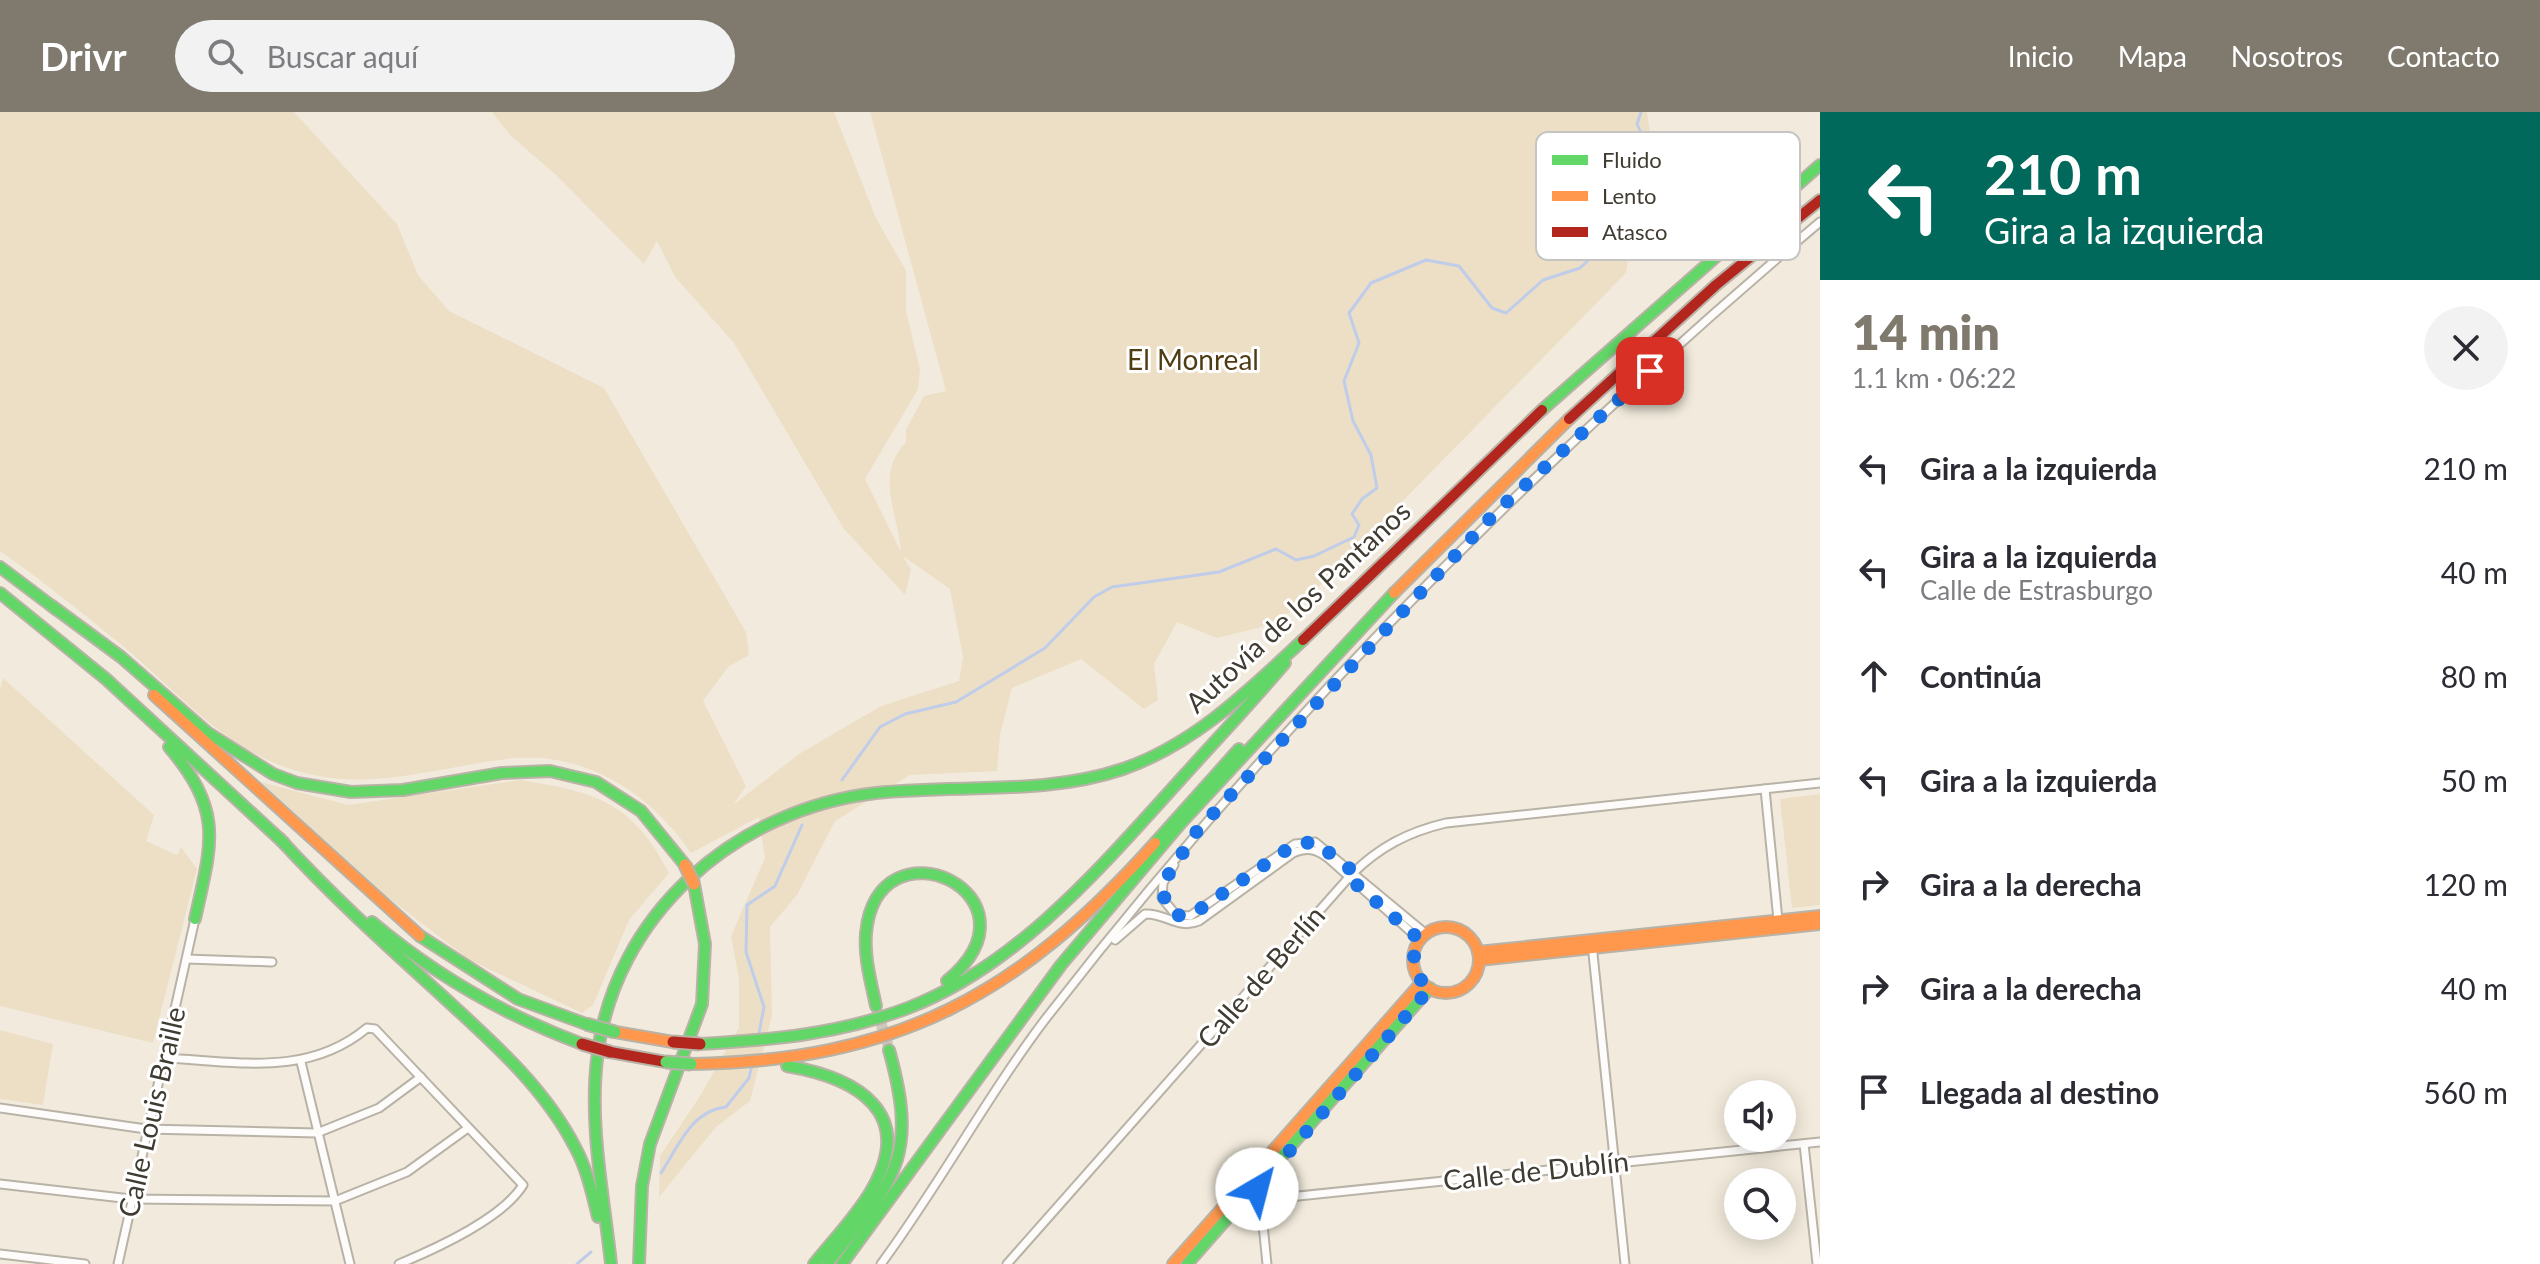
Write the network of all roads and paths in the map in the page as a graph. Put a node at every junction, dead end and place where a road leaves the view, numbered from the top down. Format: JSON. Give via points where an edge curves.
{"nodes":[{"id":1,"x":1820,"y":165,"type":"edge"},
{"id":2,"x":1800,"y":182,"type":"edge"},
{"id":3,"x":1820,"y":200,"type":"edge"},
{"id":4,"x":1800,"y":216,"type":"edge"},
{"id":5,"x":1820,"y":222,"type":"edge"},
{"id":6,"x":1800,"y":239,"type":"edge"},
{"id":7,"x":1711,"y":260,"type":"edge"},
{"id":8,"x":1747,"y":260,"type":"edge"},
{"id":9,"x":1775,"y":260,"type":"edge"},
{"id":10,"x":0,"y":567,"type":"edge"},
{"id":11,"x":0,"y":593,"type":"edge"},
{"id":12,"x":52,"y":606,"type":"junction"},
{"id":13,"x":1298,"y":647,"type":"junction"},
{"id":14,"x":1338,"y":650,"type":"junction"},
{"id":15,"x":106,"y":679,"type":"junction"},
{"id":16,"x":1820,"y":783,"type":"edge"},
{"id":17,"x":1765,"y":789,"type":"junction"},
{"id":18,"x":1197,"y":831,"type":"junction"},
{"id":19,"x":279,"y":838,"type":"junction"},
{"id":20,"x":1352,"y":875,"type":"junction"},
{"id":21,"x":1820,"y":916,"type":"edge"},
{"id":22,"x":195,"y":919,"type":"joint"},
{"id":23,"x":1778,"y":920,"type":"junction"},
{"id":24,"x":1820,"y":924,"type":"edge"},
{"id":25,"x":1423,"y":937,"type":"junction"},
{"id":26,"x":1592,"y":944,"type":"junction"},
{"id":27,"x":1479,"y":956,"type":"junction"},
{"id":28,"x":187,"y":959,"type":"junction"},
{"id":29,"x":272,"y":962,"type":"dead end"},
{"id":30,"x":1078,"y":979,"type":"junction"},
{"id":31,"x":1426,"y":985,"type":"junction"},
{"id":32,"x":876,"y":1006,"type":"tunnel mouth"},
{"id":33,"x":908,"y":1009,"type":"junction"},
{"id":34,"x":889,"y":1050,"type":"tunnel mouth"},
{"id":35,"x":163,"y":1058,"type":"junction"},
{"id":36,"x":301,"y":1062,"type":"junction"},
{"id":37,"x":770,"y":1064,"type":"junction"},
{"id":38,"x":421,"y":1077,"type":"junction"},
{"id":39,"x":0,"y":1108,"type":"edge"},
{"id":40,"x":468,"y":1128,"type":"junction"},
{"id":41,"x":146,"y":1129,"type":"junction"},
{"id":42,"x":317,"y":1133,"type":"junction"},
{"id":43,"x":1820,"y":1142,"type":"edge"},
{"id":44,"x":1804,"y":1144,"type":"junction"},
{"id":45,"x":1615,"y":1163,"type":"junction"},
{"id":46,"x":0,"y":1184,"type":"edge"},
{"id":47,"x":1256,"y":1186,"type":"junction"},
{"id":48,"x":131,"y":1199,"type":"junction"},
{"id":49,"x":335,"y":1201,"type":"junction"},
{"id":50,"x":1243,"y":1201,"type":"junction"},
{"id":51,"x":1261,"y":1205,"type":"junction"},
{"id":52,"x":0,"y":1254,"type":"edge"},
{"id":53,"x":85,"y":1264,"type":"edge"},
{"id":54,"x":118,"y":1264,"type":"edge"},
{"id":55,"x":350,"y":1264,"type":"edge"},
{"id":56,"x":399,"y":1264,"type":"edge"},
{"id":57,"x":604,"y":1264,"type":"edge"},
{"id":58,"x":611,"y":1264,"type":"edge"},
{"id":59,"x":639,"y":1264,"type":"edge"},
{"id":60,"x":814,"y":1264,"type":"edge"},
{"id":61,"x":827,"y":1264,"type":"edge"},
{"id":62,"x":842,"y":1264,"type":"edge"},
{"id":63,"x":881,"y":1264,"type":"edge"},
{"id":64,"x":1007,"y":1264,"type":"edge"},
{"id":65,"x":1173,"y":1264,"type":"edge"},
{"id":66,"x":1187,"y":1264,"type":"edge"},
{"id":67,"x":1267,"y":1264,"type":"edge"},
{"id":68,"x":1625,"y":1264,"type":"edge"},
{"id":69,"x":1817,"y":1264,"type":"edge"}],
"edges":[{"from":1,"to":2,"type":"main road","name":"Autovía de los Pantanos"},
{"from":3,"to":4,"type":"main road","name":"Autovía de los Pantanos"},
{"from":5,"to":6,"type":"street"},
{"from":7,"to":13,"type":"main road","name":"Autovía de los Pantanos","via":[[1588,367]]},
{"from":8,"to":14,"type":"main road","name":"Autovía de los Pantanos","via":[[1493,491]]},
{"from":9,"to":18,"type":"street","via":[[1497,511]]},
{"from":10,"to":12,"type":"main road"},
{"from":11,"to":15,"type":"main road"},
{"from":12,"to":33,"type":"main road","bridge":true,"via":[[431,946],[518,999],[615,1032],[700,1044],[775,1042],[844,1030]]},
{"from":12,"to":59,"type":"main road","bridge":true,"via":[[127,662],[196,725],[240,758],[277,776],[326,789],[378,792],[493,772],[551,771],[600,786],[663,833],[694,884],[705,928],[705,983],[699,1013],[650,1144],[642,1186]]},
{"from":13,"to":33,"type":"main road","via":[[1070,899],[974,975]]},
{"from":13,"to":58,"type":"main road","name":"Autovía de los Pantanos","via":[[1205,727],[1142,763],[1048,787],[874,793],[829,801],[770,820],[707,859],[646,926],[604,1020],[596,1091]]},
{"from":14,"to":37,"type":"main road","via":[[1093,906],[1023,966],[952,1011],[894,1036]]},
{"from":14,"to":62,"type":"main road","name":"Autovía de los Pantanos","via":[[1061,965]]},
{"from":15,"to":19,"type":"main road"},
{"from":15,"to":22,"type":"main road","via":[[194,773],[208,803],[210,841]]},
{"from":16,"to":17,"type":"street","name":"Calle de Berlín"},
{"from":17,"to":20,"type":"street","name":"Calle de Berlín","via":[[1446,823],[1394,841]]},
{"from":17,"to":23,"type":"street"},
{"from":18,"to":20,"type":"street","via":[[1162,890],[1165,905],[1182,917],[1199,912],[1301,841],[1321,845]]},
{"from":18,"to":30,"type":"street"},
{"from":19,"to":37,"type":"main road","bridge":true,"via":[[401,948],[446,982],[512,1018],[610,1052],[666,1062]]},
{"from":19,"to":57,"type":"main road","via":[[320,885],[510,1058],[544,1096],[586,1173]]},
{"from":20,"to":25,"type":"street"},
{"from":20,"to":30,"type":"street","via":[[1316,850],[1298,851],[1193,924],[1140,915]]},
{"from":20,"to":64,"type":"street","name":"Calle de Berlín"},
{"from":21,"to":23,"type":"main road"},
{"from":22,"to":28,"type":"street","name":"Calle Louis Braille"},
{"from":23,"to":26,"type":"main road"},
{"from":24,"to":26,"type":"main road"},
{"from":25,"to":27,"type":"main road","via":[[1453,927],[1472,938]]},
{"from":25,"to":31,"type":"main road","via":[[1413,957]]},
{"from":26,"to":27,"type":"main road"},
{"from":26,"to":45,"type":"street"},
{"from":27,"to":31,"type":"main road","via":[[1478,969],[1466,987],[1445,993]]},
{"from":28,"to":29,"type":"street"},
{"from":28,"to":35,"type":"street","name":"Calle Louis Braille"},
{"from":30,"to":63,"type":"street"},
{"from":31,"to":47,"type":"main road"},
{"from":31,"to":65,"type":"main road"},
{"from":32,"to":33,"type":"main road","via":[[867,957],[873,908],[883,890],[923,871],[960,884],[979,916],[981,937],[961,973]]},
{"from":34,"to":61,"type":"main road","via":[[903,1106],[903,1143],[877,1198]]},
{"from":35,"to":36,"type":"street"},
{"from":35,"to":41,"type":"street","name":"Calle Louis Braille"},
{"from":36,"to":38,"type":"street","via":[[371,1028]]},
{"from":36,"to":42,"type":"street"},
{"from":37,"to":60,"type":"main road","via":[[846,1079],[874,1103],[887,1130],[882,1170]]},
{"from":38,"to":40,"type":"street"},
{"from":38,"to":42,"type":"street","via":[[379,1108]]},
{"from":39,"to":41,"type":"street"},
{"from":40,"to":49,"type":"street","via":[[407,1172]]},
{"from":40,"to":56,"type":"street","via":[[523,1185],[464,1232]]},
{"from":41,"to":42,"type":"street"},
{"from":41,"to":48,"type":"street","name":"Calle Louis Braille"},
{"from":42,"to":49,"type":"street"},
{"from":43,"to":44,"type":"street","name":"Calle de Dublín"},
{"from":44,"to":45,"type":"street","name":"Calle de Dublín"},
{"from":44,"to":69,"type":"street"},
{"from":45,"to":51,"type":"street","name":"Calle de Dublín"},
{"from":45,"to":68,"type":"street"},
{"from":46,"to":48,"type":"street"},
{"from":47,"to":50,"type":"main road"},
{"from":47,"to":51,"type":"street"},
{"from":48,"to":49,"type":"street"},
{"from":48,"to":54,"type":"street","name":"Calle Louis Braille"},
{"from":49,"to":55,"type":"street"},
{"from":50,"to":51,"type":"street","name":"Calle de Dublín"},
{"from":50,"to":66,"type":"main road"},
{"from":51,"to":67,"type":"street"},
{"from":52,"to":53,"type":"street"}]}
